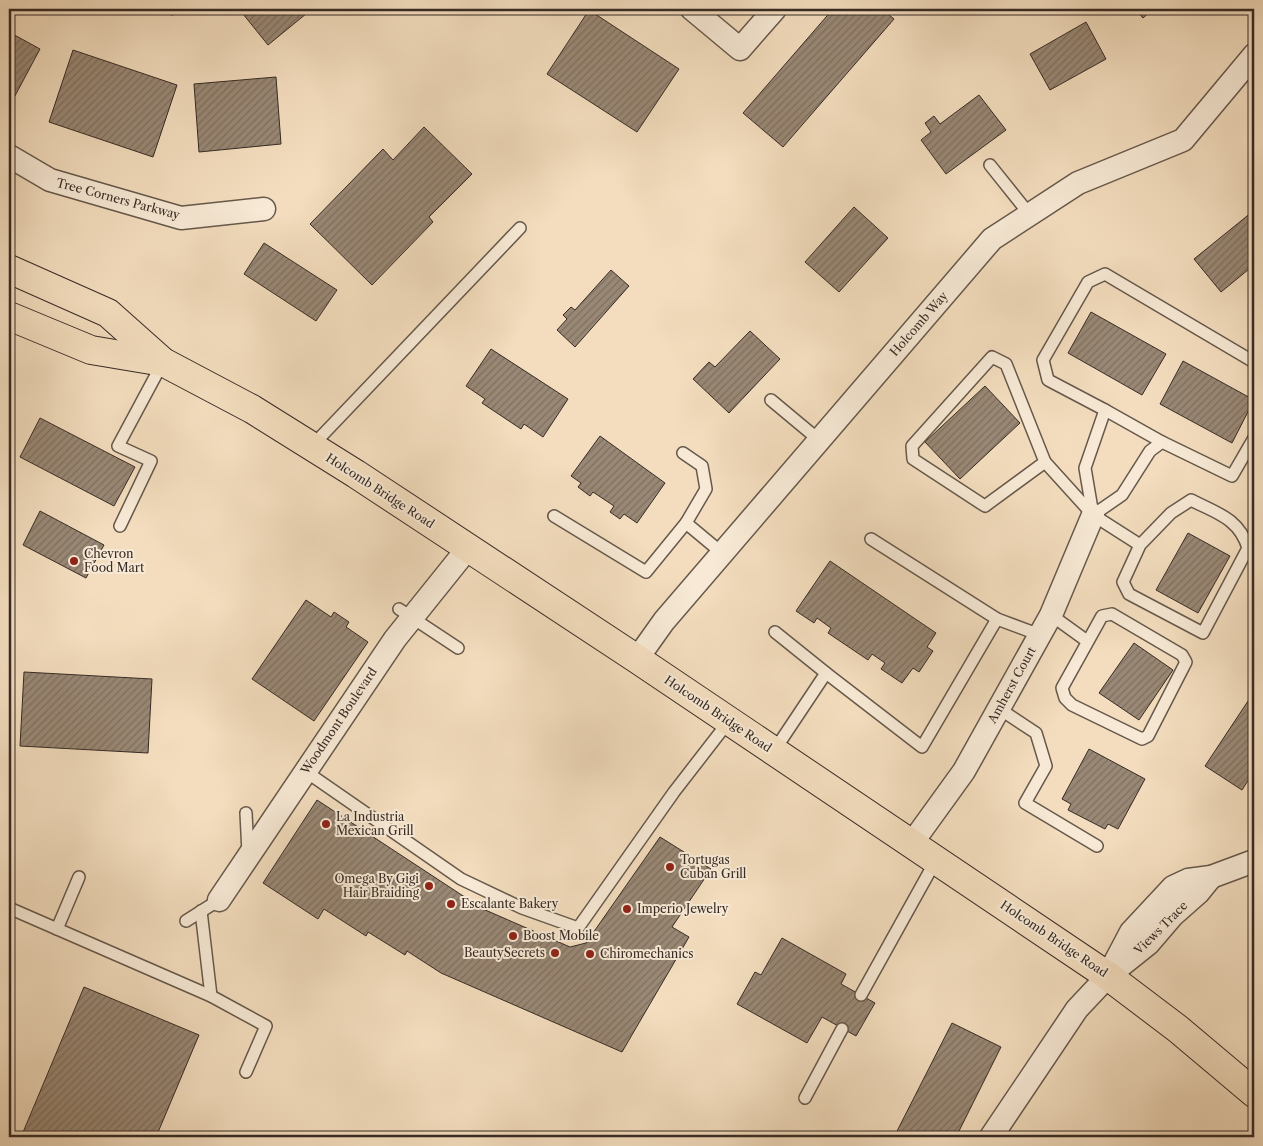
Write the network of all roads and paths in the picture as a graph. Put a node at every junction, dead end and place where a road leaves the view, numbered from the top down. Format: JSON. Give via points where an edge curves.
{"nodes":[{"id":1,"x":692,"y":9,"type":"edge"},
{"id":2,"x":775,"y":9,"type":"edge"},
{"id":3,"x":1254,"y":55,"type":"edge"},
{"id":4,"x":9,"y":156,"type":"edge"},
{"id":5,"x":990,"y":165,"type":"dead end"},
{"id":6,"x":264,"y":210,"type":"dead end"},
{"id":7,"x":1030,"y":214,"type":"junction"},
{"id":8,"x":520,"y":228,"type":"dead end"},
{"id":9,"x":9,"y":269,"type":"edge"},
{"id":10,"x":9,"y":316,"type":"edge"},
{"id":11,"x":163,"y":362,"type":"junction"},
{"id":12,"x":1254,"y":362,"type":"edge"},
{"id":13,"x":771,"y":400,"type":"dead end"},
{"id":14,"x":1105,"y":410,"type":"junction"},
{"id":15,"x":1254,"y":438,"type":"edge"},
{"id":16,"x":819,"y":440,"type":"junction"},
{"id":17,"x":1162,"y":442,"type":"junction"},
{"id":18,"x":312,"y":446,"type":"junction"},
{"id":19,"x":684,"y":454,"type":"dead end"},
{"id":20,"x":1046,"y":462,"type":"junction"},
{"id":21,"x":1093,"y":515,"type":"junction"},
{"id":22,"x":554,"y":516,"type":"dead end"},
{"id":23,"x":686,"y":523,"type":"junction"},
{"id":24,"x":120,"y":526,"type":"dead end"},
{"id":25,"x":871,"y":539,"type":"dead end"},
{"id":26,"x":1140,"y":545,"type":"junction"},
{"id":27,"x":468,"y":548,"type":"junction"},
{"id":28,"x":722,"y":553,"type":"junction"},
{"id":29,"x":406,"y":614,"type":"junction"},
{"id":30,"x":1051,"y":615,"type":"junction"},
{"id":31,"x":997,"y":619,"type":"junction"},
{"id":32,"x":775,"y":632,"type":"dead end"},
{"id":33,"x":1040,"y":635,"type":"junction"},
{"id":34,"x":1087,"y":641,"type":"junction"},
{"id":35,"x":458,"y":648,"type":"dead end"},
{"id":36,"x":637,"y":659,"type":"junction"},
{"id":37,"x":826,"y":673,"type":"junction"},
{"id":38,"x":998,"y":708,"type":"junction"},
{"id":39,"x":729,"y":721,"type":"junction"},
{"id":40,"x":774,"y":751,"type":"junction"},
{"id":41,"x":305,"y":771,"type":"junction"},
{"id":42,"x":246,"y":813,"type":"dead end"},
{"id":43,"x":912,"y":843,"type":"junction"},
{"id":44,"x":1097,"y":846,"type":"dead end"},
{"id":45,"x":248,"y":857,"type":"junction"},
{"id":46,"x":936,"y":860,"type":"junction"},
{"id":47,"x":1254,"y":861,"type":"edge"},
{"id":48,"x":79,"y":877,"type":"dead end"},
{"id":49,"x":210,"y":906,"type":"junction"},
{"id":50,"x":9,"y":908,"type":"edge"},
{"id":51,"x":186,"y":921,"type":"dead end"},
{"id":52,"x":57,"y":929,"type":"junction"},
{"id":53,"x":1108,"y":976,"type":"junction"},
{"id":54,"x":861,"y":995,"type":"dead end"},
{"id":55,"x":211,"y":996,"type":"junction"},
{"id":56,"x":842,"y":1029,"type":"dead end"},
{"id":57,"x":246,"y":1072,"type":"dead end"},
{"id":58,"x":1254,"y":1094,"type":"edge"},
{"id":59,"x":805,"y":1098,"type":"dead end"},
{"id":60,"x":992,"y":1137,"type":"edge"}],
"edges":[{"from":1,"to":2,"type":"street","via":[[740,49]]},
{"from":3,"to":7,"type":"street","name":"Holcomb Way","via":[[1183,140],[1078,183]]},
{"from":4,"to":6,"type":"street","name":"Tree Corners Parkway","via":[[50,180],[182,218]]},
{"from":5,"to":7,"type":"lane"},
{"from":7,"to":16,"type":"street","name":"Holcomb Way","via":[[992,239]]},
{"from":8,"to":18,"type":"lane"},
{"from":9,"to":11,"type":"main road","name":"Holcomb Bridge Road","via":[[108,313]]},
{"from":10,"to":11,"type":"main road","name":"Holcomb Bridge Road","via":[[91,350]]},
{"from":11,"to":18,"type":"main road","name":"Holcomb Bridge Road","via":[[252,409]]},
{"from":11,"to":24,"type":"lane","via":[[118,446],[151,461]]},
{"from":12,"to":14,"type":"lane","via":[[1104,274],[1088,282],[1042,360],[1048,380]]},
{"from":13,"to":16,"type":"lane"},
{"from":14,"to":17,"type":"lane"},
{"from":14,"to":21,"type":"lane","via":[[1085,468]]},
{"from":15,"to":17,"type":"lane","via":[[1232,476]]},
{"from":16,"to":28,"type":"street","name":"Holcomb Way"},
{"from":17,"to":21,"type":"lane","via":[[1150,451],[1122,495]]},
{"from":18,"to":27,"type":"main road","name":"Holcomb Bridge Road"},
{"from":19,"to":23,"type":"lane","via":[[702,466],[706,489]]},
{"from":20,"to":20,"type":"lane","via":[[1006,364],[992,357],[912,446],[913,459],[985,506]]},
{"from":20,"to":21,"type":"lane"},
{"from":21,"to":26,"type":"lane"},
{"from":21,"to":30,"type":"street","name":"Amherst Court"},
{"from":22,"to":23,"type":"lane","via":[[646,572]]},
{"from":23,"to":28,"type":"lane"},
{"from":25,"to":31,"type":"lane"},
{"from":26,"to":26,"type":"lane","via":[[1171,513],[1190,500],[1229,519],[1244,534],[1248,548],[1203,633],[1129,594],[1123,582]]},
{"from":27,"to":29,"type":"street","name":"Woodmont Boulevard"},
{"from":27,"to":36,"type":"main road","name":"Holcomb Bridge Road"},
{"from":28,"to":36,"type":"street","name":"Holcomb Way","via":[[664,621]]},
{"from":29,"to":35,"type":"lane"},
{"from":29,"to":41,"type":"street","name":"Woodmont Boulevard","via":[[395,639]]},
{"from":30,"to":33,"type":"street","name":"Amherst Court"},
{"from":30,"to":34,"type":"lane"},
{"from":31,"to":33,"type":"lane"},
{"from":31,"to":37,"type":"lane","via":[[922,747]]},
{"from":32,"to":37,"type":"lane"},
{"from":33,"to":38,"type":"street","name":"Amherst Court"},
{"from":34,"to":34,"type":"lane","via":[[1062,688],[1065,698],[1113,726],[1142,739],[1148,736],[1186,662],[1182,654],[1112,614],[1102,616]]},
{"from":36,"to":39,"type":"main road","name":"Holcomb Bridge Road"},
{"from":37,"to":40,"type":"lane"},
{"from":38,"to":43,"type":"street","name":"Amherst Court","via":[[964,772]]},
{"from":38,"to":44,"type":"lane","via":[[1036,733],[1046,766],[1025,803]]},
{"from":39,"to":40,"type":"main road","name":"Holcomb Bridge Road"},
{"from":39,"to":41,"type":"lane","via":[[674,792],[578,928],[522,908],[461,879]]},
{"from":40,"to":43,"type":"main road","name":"Holcomb Bridge Road"},
{"from":41,"to":45,"type":"street","name":"Woodmont Boulevard"},
{"from":42,"to":45,"type":"lane"},
{"from":43,"to":46,"type":"main road","name":"Holcomb Bridge Road"},
{"from":45,"to":49,"type":"street","name":"Woodmont Boulevard"},
{"from":46,"to":53,"type":"main road","name":"Holcomb Bridge Road"},
{"from":46,"to":54,"type":"lane"},
{"from":47,"to":53,"type":"street","name":"Views Trace","via":[[1211,876],[1148,944]]},
{"from":48,"to":52,"type":"lane"},
{"from":49,"to":51,"type":"lane"},
{"from":49,"to":55,"type":"lane"},
{"from":50,"to":52,"type":"lane"},
{"from":52,"to":55,"type":"lane"},
{"from":53,"to":58,"type":"main road","name":"Holcomb Bridge Road","via":[[1178,1029]]},
{"from":53,"to":60,"type":"street","name":"Views Trace","via":[[1077,1009]]},
{"from":55,"to":57,"type":"lane","via":[[266,1026]]},
{"from":56,"to":59,"type":"lane"}]}
